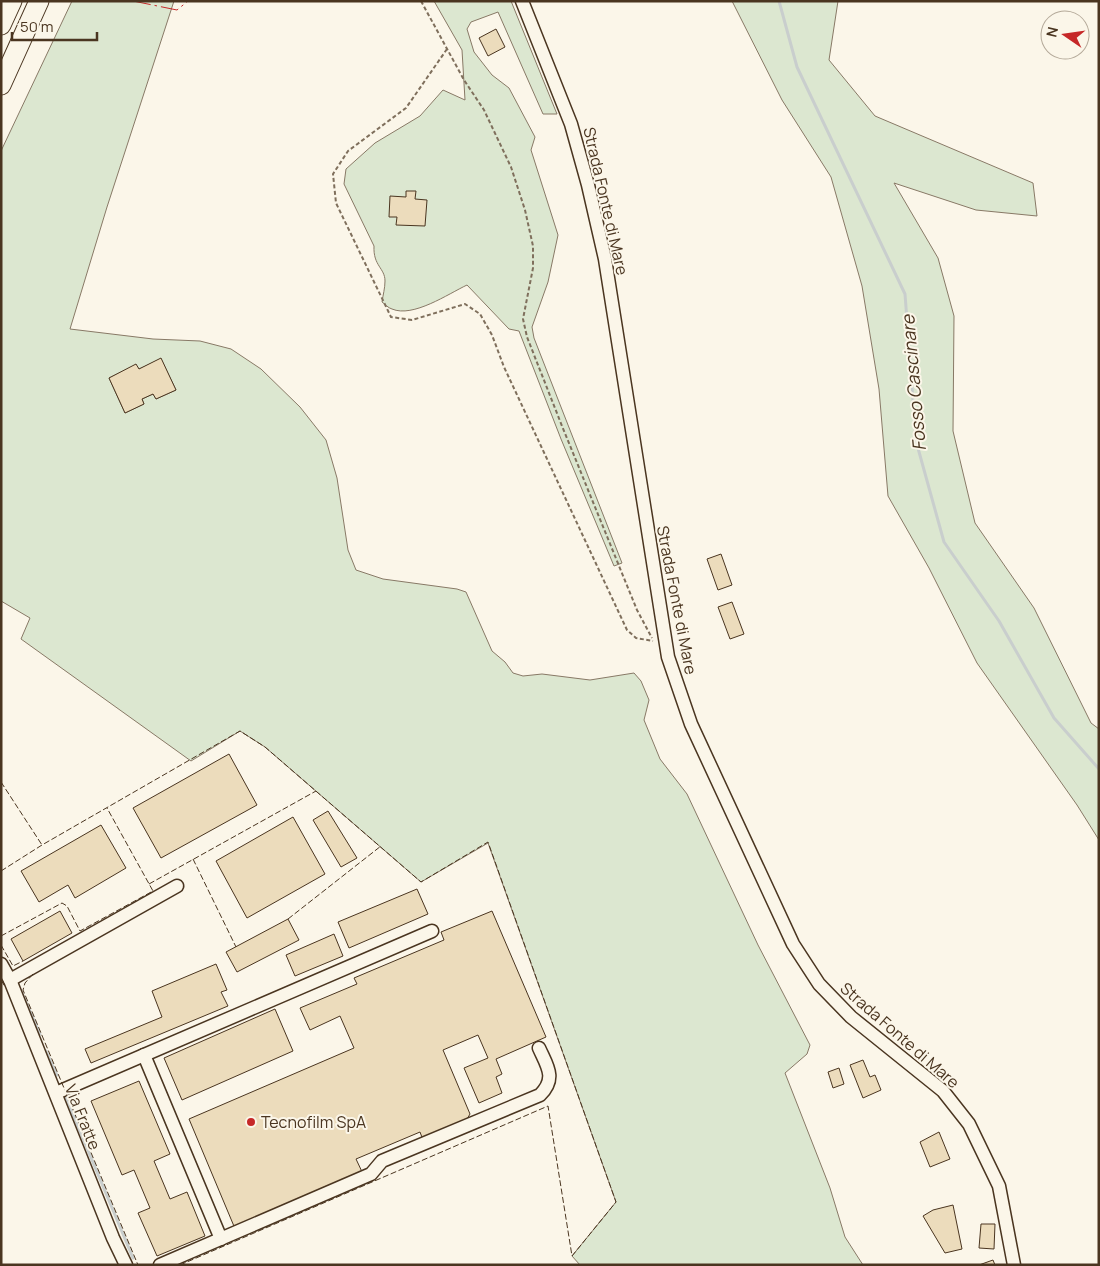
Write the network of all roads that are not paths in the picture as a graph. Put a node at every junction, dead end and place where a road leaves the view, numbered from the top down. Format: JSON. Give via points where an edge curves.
{"nodes":[{"id":1,"x":12,"y":1,"type":"edge"},
{"id":2,"x":40,"y":1,"type":"edge"},
{"id":3,"x":522,"y":1,"type":"edge"},
{"id":4,"x":1,"y":25,"type":"edge"},
{"id":5,"x":1,"y":85,"type":"edge"},
{"id":6,"x":177,"y":886,"type":"dead end"},
{"id":7,"x":432,"y":931,"type":"dead end"},
{"id":8,"x":1,"y":964,"type":"edge"},
{"id":9,"x":10,"y":980,"type":"junction"},
{"id":10,"x":538,"y":1048,"type":"dead end"},
{"id":11,"x":144,"y":1055,"type":"junction"},
{"id":12,"x":56,"y":1093,"type":"junction"},
{"id":13,"x":221,"y":1239,"type":"junction"},
{"id":14,"x":126,"y":1265,"type":"edge"},
{"id":15,"x":160,"y":1265,"type":"edge"},
{"id":16,"x":1014,"y":1265,"type":"edge"}],
"edges":[{"from":1,"to":4,"type":"highway"},
{"from":2,"to":5,"type":"highway"},
{"from":3,"to":16,"type":"street","name":"Strada Fonte di Mare","via":[[571,124],[588,185],[605,259],[668,657],[691,724],[793,944],[818,984],[850,1017],[943,1092],[969,1124],[998,1186]]},
{"from":6,"to":9,"type":"street"},
{"from":7,"to":11,"type":"street"},
{"from":8,"to":9,"type":"street","name":"Via Fratte"},
{"from":9,"to":12,"type":"street","name":"Via Fratte"},
{"from":10,"to":13,"type":"street","via":[[549,1070],[550,1080],[540,1095],[382,1161],[371,1174]]},
{"from":11,"to":12,"type":"street"},
{"from":11,"to":13,"type":"street"},
{"from":12,"to":14,"type":"street","name":"Via Fratte"},
{"from":13,"to":15,"type":"street"}]}
